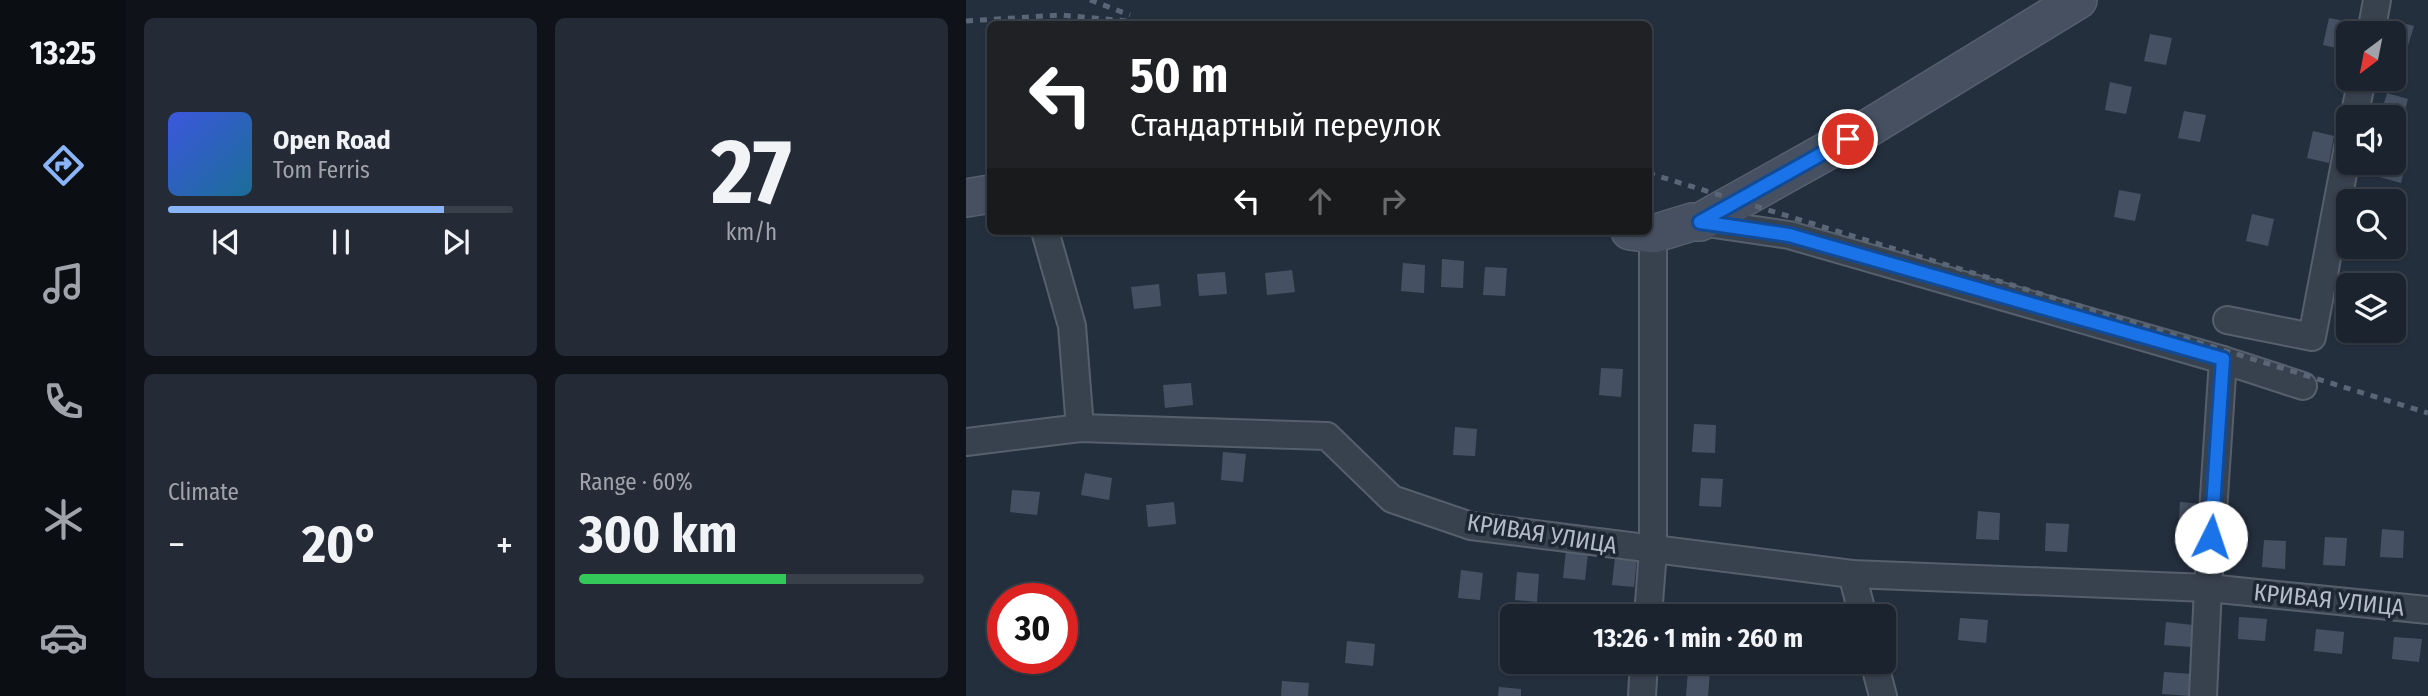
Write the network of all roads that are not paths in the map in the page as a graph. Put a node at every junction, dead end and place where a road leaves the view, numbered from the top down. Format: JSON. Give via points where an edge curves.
{"nodes":[{"id":1,"x":2078,"y":0,"type":"edge"},
{"id":2,"x":2377,"y":0,"type":"edge"},
{"id":3,"x":2373,"y":21,"type":"edge"},
{"id":4,"x":2343,"y":175,"type":"edge"},
{"id":5,"x":987,"y":194,"type":"edge"},
{"id":6,"x":966,"y":198,"type":"edge"},
{"id":7,"x":1700,"y":222,"type":"junction"},
{"id":8,"x":1652,"y":230,"type":"edge"},
{"id":9,"x":1046,"y":235,"type":"edge"},
{"id":10,"x":1642,"y":235,"type":"edge"},
{"id":11,"x":2227,"y":320,"type":"dead end"},
{"id":12,"x":2223,"y":359,"type":"junction"},
{"id":13,"x":2303,"y":386,"type":"dead end"},
{"id":14,"x":1080,"y":428,"type":"junction"},
{"id":15,"x":966,"y":442,"type":"edge"},
{"id":16,"x":1653,"y":550,"type":"junction"},
{"id":17,"x":1852,"y":574,"type":"junction"},
{"id":18,"x":2207,"y":588,"type":"junction"},
{"id":19,"x":1649,"y":604,"type":"edge"},
{"id":20,"x":1860,"y":604,"type":"edge"},
{"id":21,"x":2428,"y":610,"type":"edge"},
{"id":22,"x":1643,"y":674,"type":"edge"},
{"id":23,"x":1877,"y":674,"type":"edge"},
{"id":24,"x":1642,"y":696,"type":"edge"},
{"id":25,"x":1883,"y":696,"type":"edge"},
{"id":26,"x":2203,"y":696,"type":"edge"}],
"edges":[{"from":1,"to":7,"type":"main road","via":[[1870,127]]},
{"from":2,"to":3,"type":"street"},
{"from":4,"to":11,"type":"street","via":[[2312,337]]},
{"from":5,"to":6,"type":"main road"},
{"from":7,"to":8,"type":"main road"},
{"from":7,"to":12,"type":"street","via":[[1789,235]]},
{"from":9,"to":14,"type":"street","via":[[1072,326]]},
{"from":10,"to":16,"type":"street"},
{"from":12,"to":13,"type":"street"},
{"from":12,"to":18,"type":"street"},
{"from":14,"to":15,"type":"street","name":"КРИВАЯ УЛИЦА"},
{"from":14,"to":16,"type":"street","name":"КРИВАЯ УЛИЦА","via":[[1327,436],[1392,499],[1471,526]]},
{"from":16,"to":17,"type":"street","name":"КРИВАЯ УЛИЦА"},
{"from":16,"to":19,"type":"street"},
{"from":17,"to":18,"type":"street","name":"КРИВАЯ УЛИЦА"},
{"from":17,"to":20,"type":"street"},
{"from":18,"to":21,"type":"street","name":"КРИВАЯ УЛИЦА"},
{"from":18,"to":26,"type":"street"},
{"from":22,"to":24,"type":"street"},
{"from":23,"to":25,"type":"street"}]}
